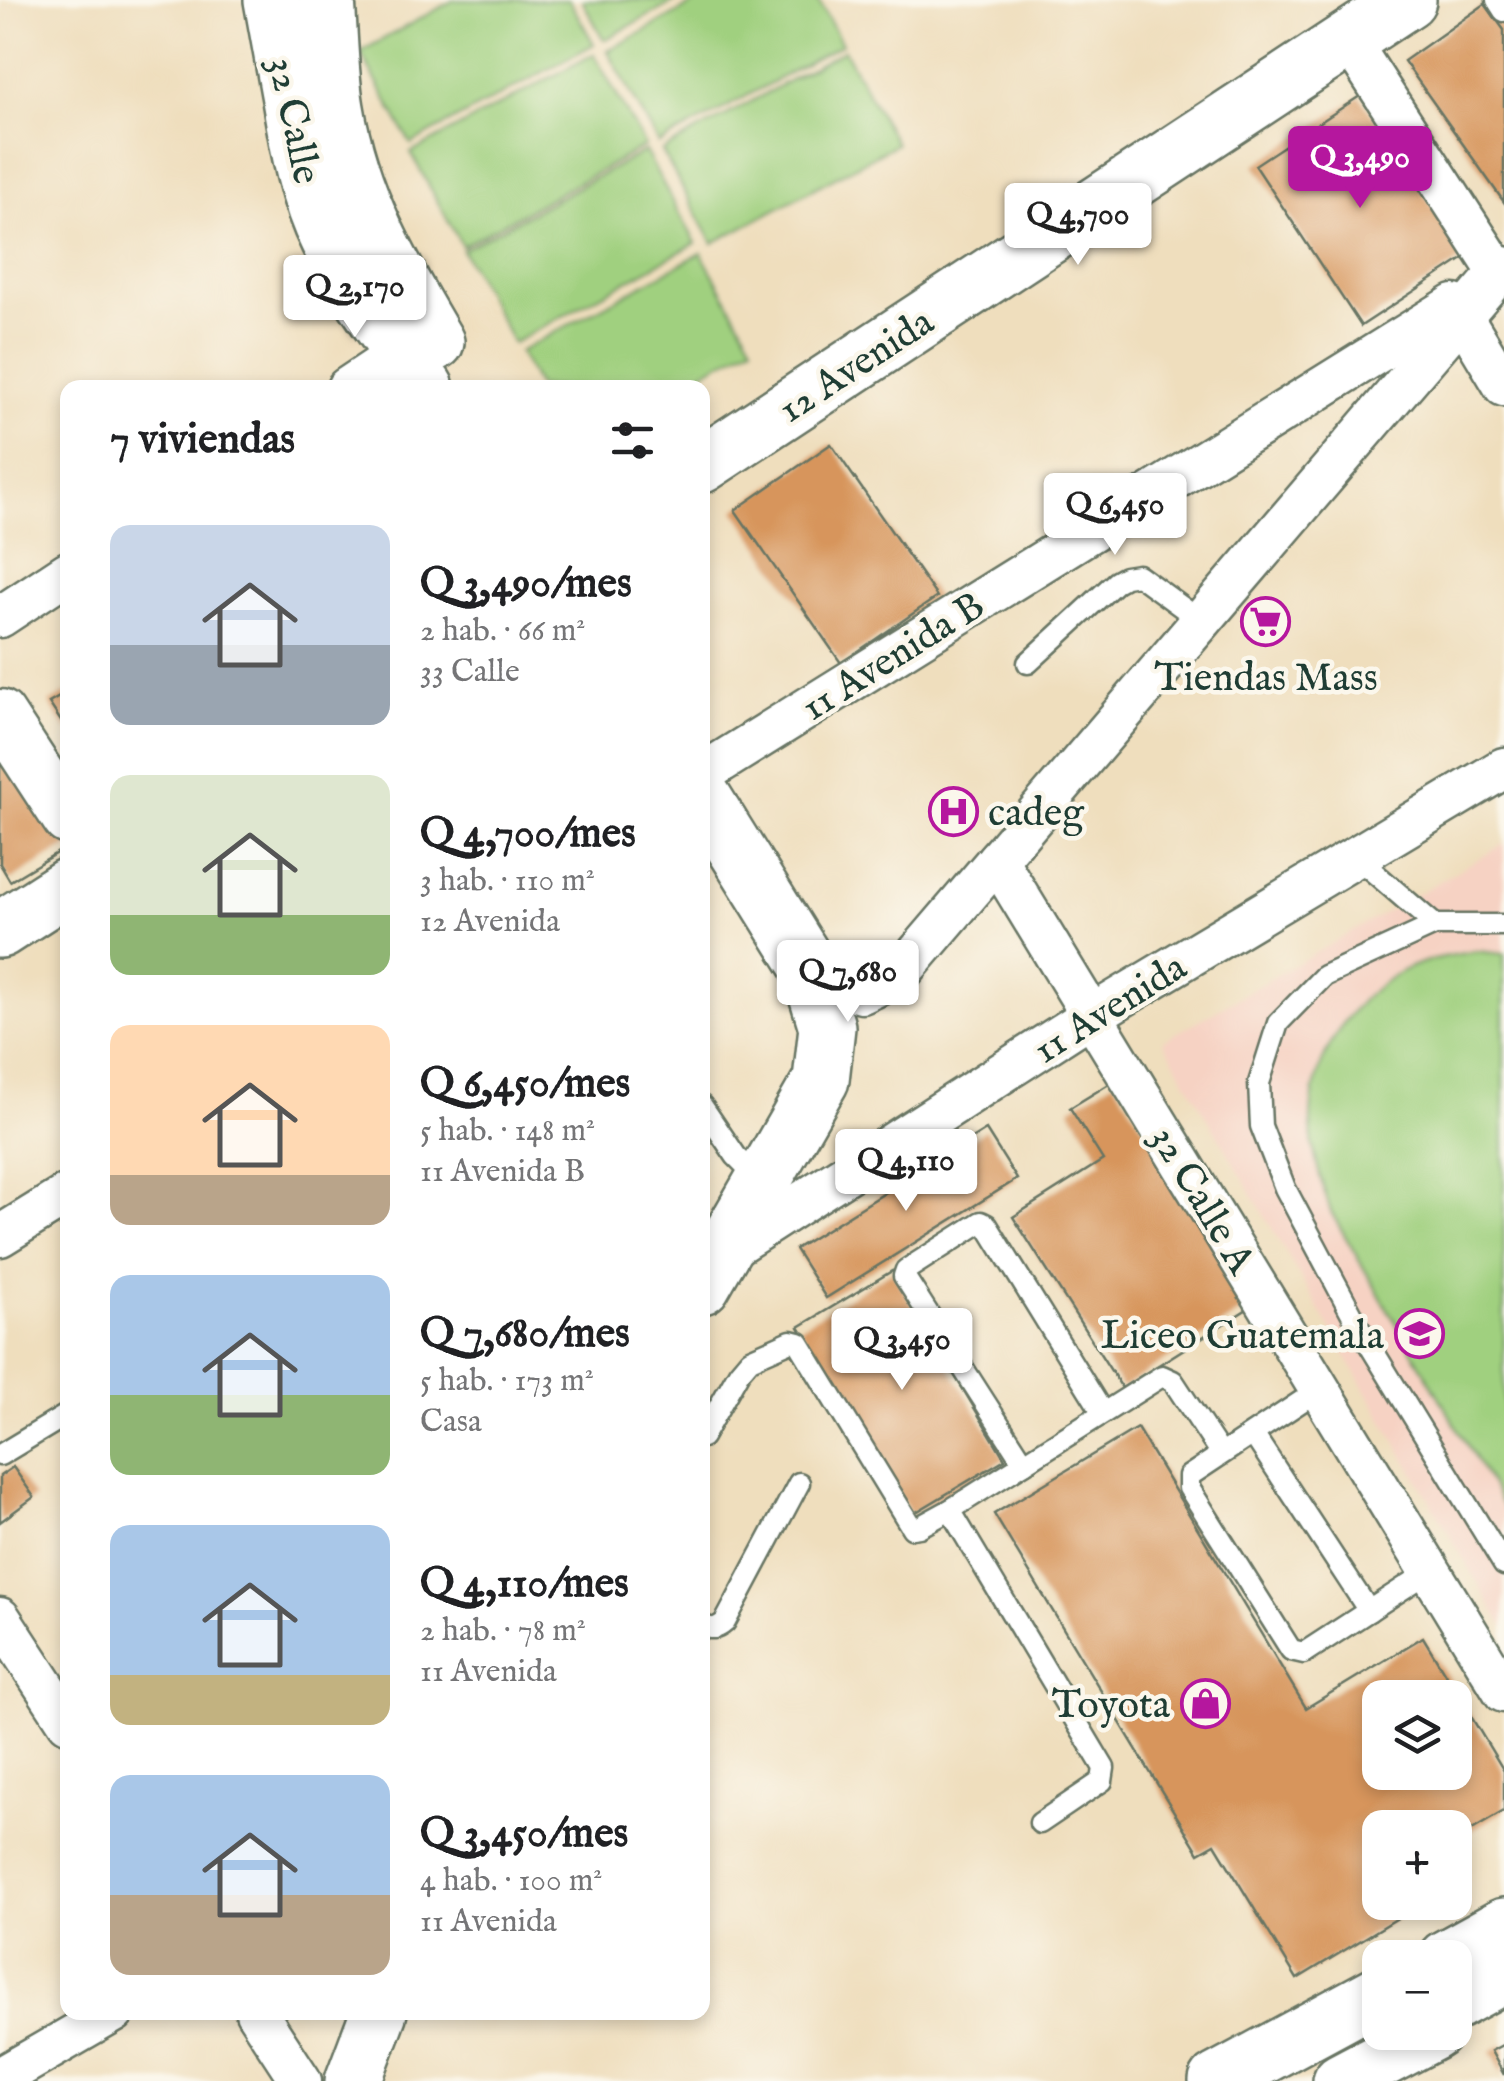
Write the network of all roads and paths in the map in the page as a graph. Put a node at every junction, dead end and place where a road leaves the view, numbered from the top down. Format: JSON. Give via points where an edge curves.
{"nodes":[{"id":1,"x":272,"y":0,"type":"edge"},
{"id":2,"x":327,"y":0,"type":"edge"},
{"id":3,"x":1408,"y":0,"type":"edge"},
{"id":4,"x":1497,"y":0,"type":"edge"},
{"id":5,"x":1504,"y":11,"type":"edge"},
{"id":6,"x":1348,"y":38,"type":"junction"},
{"id":7,"x":1497,"y":275,"type":"edge"},
{"id":8,"x":1462,"y":316,"type":"junction"},
{"id":9,"x":414,"y":370,"type":"edge"},
{"id":10,"x":377,"y":380,"type":"edge"},
{"id":11,"x":459,"y":380,"type":"edge"},
{"id":12,"x":1504,"y":386,"type":"edge"},
{"id":13,"x":710,"y":459,"type":"edge"},
{"id":14,"x":60,"y":577,"type":"edge"},
{"id":15,"x":0,"y":617,"type":"edge"},
{"id":16,"x":1201,"y":621,"type":"junction"},
{"id":17,"x":1028,"y":662,"type":"dead end"},
{"id":18,"x":0,"y":714,"type":"edge"},
{"id":19,"x":1504,"y":768,"type":"edge"},
{"id":20,"x":710,"y":769,"type":"edge"},
{"id":21,"x":60,"y":807,"type":"edge"},
{"id":22,"x":710,"y":808,"type":"edge"},
{"id":23,"x":1356,"y":857,"type":"junction"},
{"id":24,"x":997,"y":860,"type":"junction"},
{"id":25,"x":60,"y":891,"type":"edge"},
{"id":26,"x":1435,"y":925,"type":"junction"},
{"id":27,"x":1504,"y":926,"type":"edge"},
{"id":28,"x":0,"y":930,"type":"edge"},
{"id":29,"x":808,"y":965,"type":"junction"},
{"id":30,"x":1092,"y":1015,"type":"junction"},
{"id":31,"x":710,"y":1118,"type":"edge"},
{"id":32,"x":762,"y":1182,"type":"junction"},
{"id":33,"x":60,"y":1199,"type":"edge"},
{"id":34,"x":0,"y":1236,"type":"edge"},
{"id":35,"x":711,"y":1270,"type":"edge"},
{"id":36,"x":1320,"y":1389,"type":"junction"},
{"id":37,"x":1103,"y":1414,"type":"junction"},
{"id":38,"x":60,"y":1419,"type":"edge"},
{"id":39,"x":710,"y":1423,"type":"edge"},
{"id":40,"x":1252,"y":1434,"type":"junction"},
{"id":41,"x":1221,"y":1454,"type":"junction"},
{"id":42,"x":0,"y":1456,"type":"edge"},
{"id":43,"x":1024,"y":1464,"type":"junction"},
{"id":44,"x":799,"y":1483,"type":"dead end"},
{"id":45,"x":950,"y":1510,"type":"junction"},
{"id":46,"x":1504,"y":1564,"type":"edge"},
{"id":47,"x":1430,"y":1571,"type":"junction"},
{"id":48,"x":1369,"y":1611,"type":"junction"},
{"id":49,"x":0,"y":1618,"type":"edge"},
{"id":50,"x":710,"y":1629,"type":"edge"},
{"id":51,"x":1504,"y":1692,"type":"edge"},
{"id":52,"x":60,"y":1710,"type":"edge"},
{"id":53,"x":1040,"y":1823,"type":"dead end"},
{"id":54,"x":1504,"y":1926,"type":"edge"},
{"id":55,"x":1472,"y":1944,"type":"edge"},
{"id":56,"x":1504,"y":1975,"type":"edge"},
{"id":57,"x":1472,"y":1993,"type":"edge"},
{"id":58,"x":1504,"y":1996,"type":"edge"},
{"id":59,"x":1362,"y":2003,"type":"edge"},
{"id":60,"x":1472,"y":2013,"type":"edge"},
{"id":61,"x":100,"y":2020,"type":"edge"},
{"id":62,"x":261,"y":2020,"type":"edge"},
{"id":63,"x":376,"y":2020,"type":"edge"},
{"id":64,"x":1366,"y":2050,"type":"edge"},
{"id":65,"x":1400,"y":2050,"type":"edge"},
{"id":66,"x":0,"y":2078,"type":"edge"},
{"id":67,"x":300,"y":2081,"type":"edge"},
{"id":68,"x":353,"y":2081,"type":"edge"},
{"id":69,"x":1217,"y":2081,"type":"edge"},
{"id":70,"x":1329,"y":2081,"type":"edge"},
{"id":71,"x":1341,"y":2081,"type":"edge"}],
"edges":[{"from":1,"to":9,"type":"main road","name":"32 Calle","via":[[297,142],[317,212],[328,240]]},
{"from":2,"to":11,"type":"main road","name":"32 Calle","via":[[335,106],[356,189],[394,272]]},
{"from":3,"to":6,"type":"main road","name":"12 Avenida"},
{"from":4,"to":5,"type":"lane"},
{"from":6,"to":7,"type":"street"},
{"from":6,"to":13,"type":"main road","name":"12 Avenida"},
{"from":7,"to":8,"type":"street"},
{"from":7,"to":20,"type":"street","name":"11 Avenida B"},
{"from":8,"to":12,"type":"street"},
{"from":8,"to":16,"type":"street"},
{"from":9,"to":10,"type":"street"},
{"from":14,"to":15,"type":"street"},
{"from":16,"to":17,"type":"lane","via":[[1132,575]]},
{"from":16,"to":24,"type":"street"},
{"from":18,"to":21,"type":"street"},
{"from":19,"to":23,"type":"street","name":"11 Avenida"},
{"from":22,"to":29,"type":"main road"},
{"from":23,"to":26,"type":"lane"},
{"from":23,"to":30,"type":"street","name":"11 Avenida"},
{"from":24,"to":29,"type":"street","via":[[898,976],[862,993]]},
{"from":24,"to":30,"type":"street","name":"32 Calle A"},
{"from":25,"to":28,"type":"main road"},
{"from":26,"to":27,"type":"lane"},
{"from":26,"to":46,"type":"lane","via":[[1324,976],[1278,1023],[1259,1083],[1261,1126],[1285,1188],[1360,1330]]},
{"from":29,"to":32,"type":"main road","via":[[827,1027],[821,1080]]},
{"from":30,"to":35,"type":"street","name":"11 Avenida"},
{"from":30,"to":36,"type":"street","name":"32 Calle A"},
{"from":31,"to":32,"type":"lane"},
{"from":32,"to":35,"type":"main road"},
{"from":33,"to":34,"type":"street"},
{"from":36,"to":40,"type":"lane"},
{"from":36,"to":47,"type":"street","name":"32 Calle A"},
{"from":37,"to":41,"type":"lane","via":[[1162,1376]]},
{"from":37,"to":43,"type":"lane"},
{"from":37,"to":43,"type":"lane","via":[[981,1222],[904,1276]]},
{"from":38,"to":42,"type":"lane"},
{"from":39,"to":45,"type":"lane","via":[[750,1360],[791,1340],[799,1343],[912,1528]]},
{"from":40,"to":41,"type":"lane"},
{"from":40,"to":48,"type":"lane"},
{"from":41,"to":48,"type":"lane","via":[[1189,1476],[1189,1488],[1291,1650],[1304,1653]]},
{"from":43,"to":45,"type":"lane"},
{"from":44,"to":50,"type":"lane","via":[[725,1622]]},
{"from":45,"to":53,"type":"lane","via":[[1104,1768],[1102,1781]]},
{"from":47,"to":48,"type":"lane"},
{"from":47,"to":51,"type":"street","name":"32 Calle A"},
{"from":49,"to":52,"type":"street"},
{"from":54,"to":55,"type":"main road"},
{"from":56,"to":57,"type":"main road"},
{"from":58,"to":60,"type":"main road"},
{"from":59,"to":69,"type":"main road"},
{"from":61,"to":66,"type":"street"},
{"from":62,"to":67,"type":"street"},
{"from":63,"to":68,"type":"main road"},
{"from":64,"to":70,"type":"main road"},
{"from":65,"to":71,"type":"main road"}]}
